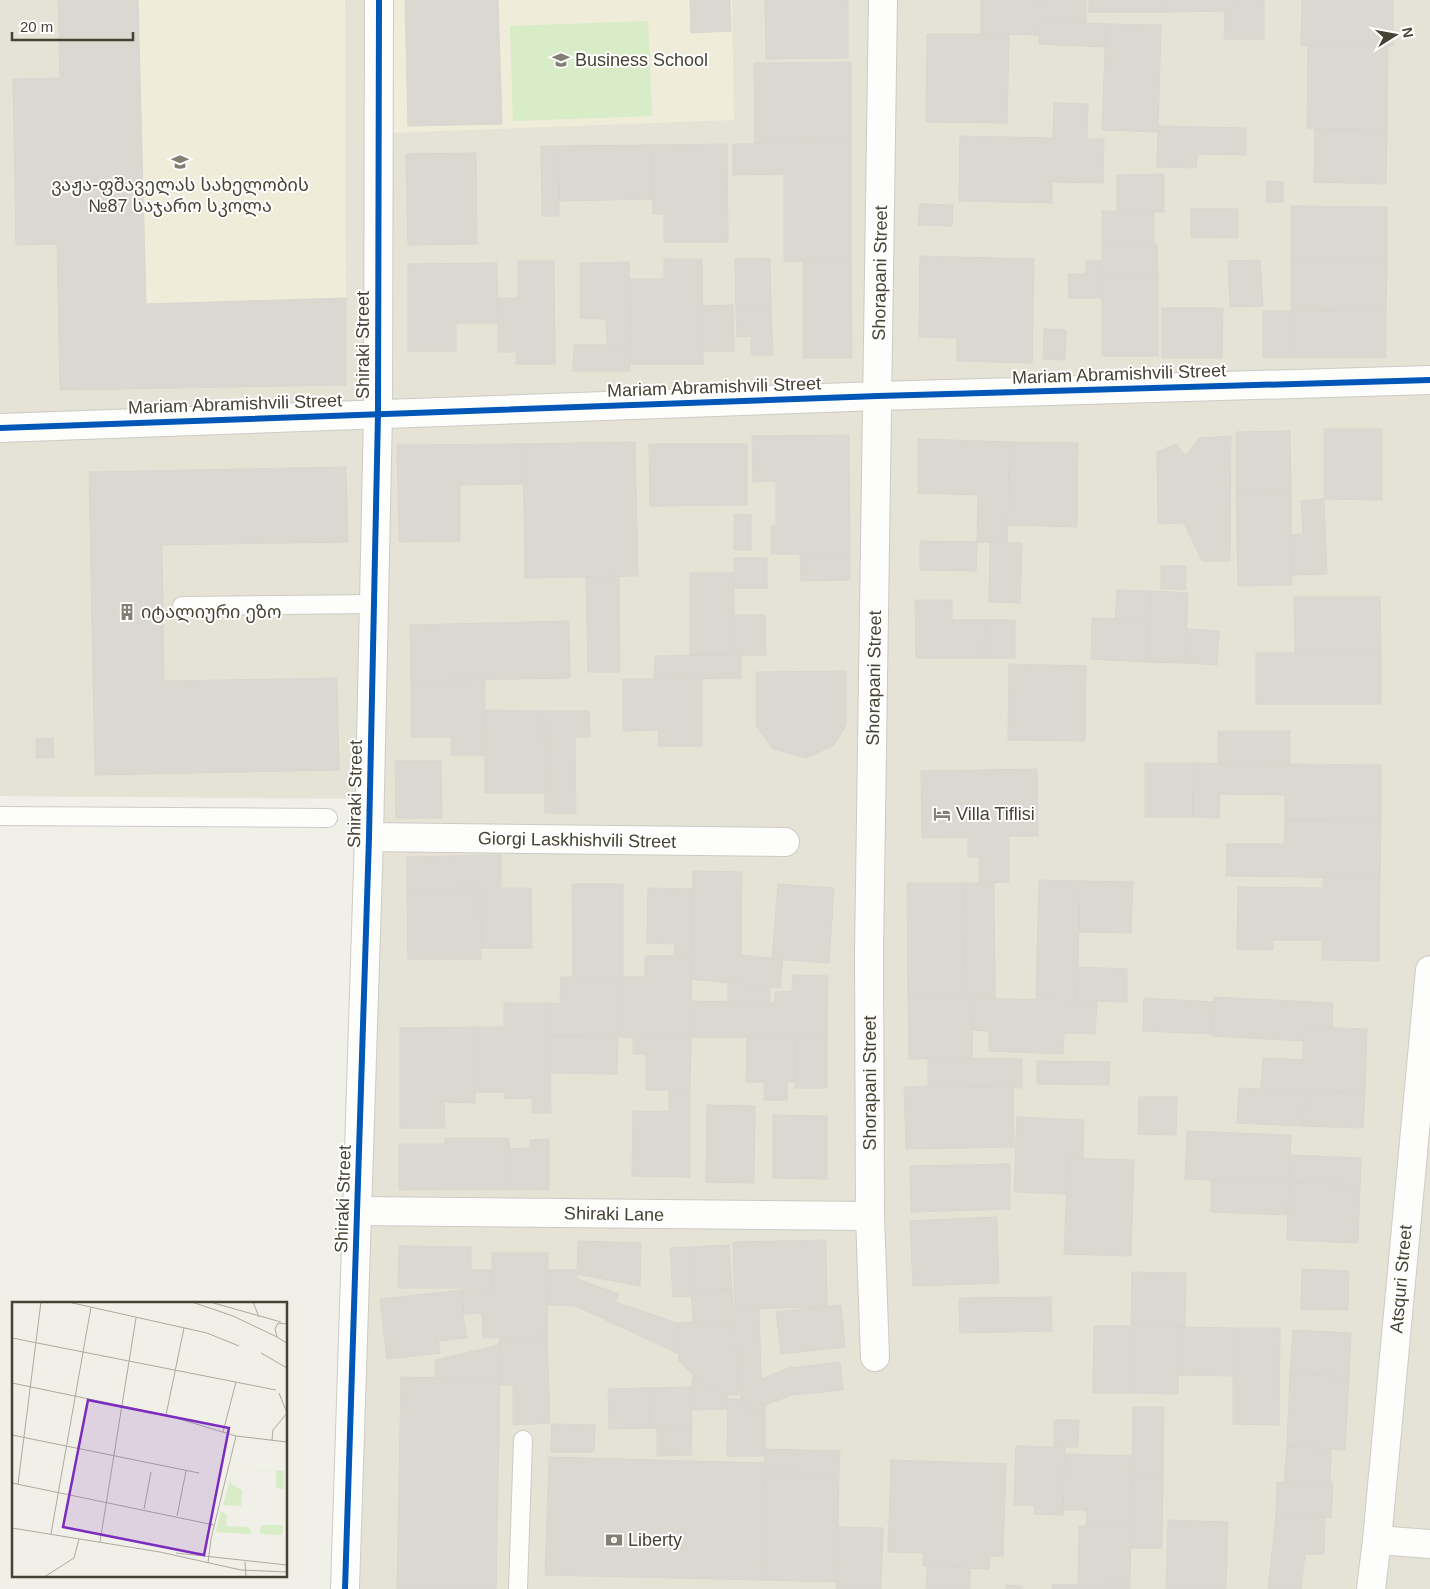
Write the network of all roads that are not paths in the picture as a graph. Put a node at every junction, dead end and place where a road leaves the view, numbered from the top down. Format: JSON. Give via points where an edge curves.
{"nodes":[{"id":1,"x":380,"y":0,"type":"edge"},
{"id":2,"x":883,"y":0,"type":"edge"},
{"id":3,"x":1430,"y":380,"type":"edge"},
{"id":4,"x":878,"y":396,"type":"junction"},
{"id":5,"x":378,"y":414,"type":"junction"},
{"id":6,"x":0,"y":428,"type":"edge"},
{"id":7,"x":374,"y":604,"type":"junction"},
{"id":8,"x":182,"y":606,"type":"dead end"},
{"id":9,"x":0,"y":816,"type":"edge"},
{"id":10,"x":328,"y":818,"type":"dead end"},
{"id":11,"x":369,"y":837,"type":"junction"},
{"id":12,"x":784,"y":842,"type":"dead end"},
{"id":13,"x":1430,"y":970,"type":"edge"},
{"id":14,"x":358,"y":1211,"type":"junction"},
{"id":15,"x":870,"y":1216,"type":"junction"},
{"id":16,"x":875,"y":1356,"type":"dead end"},
{"id":17,"x":523,"y":1440,"type":"dead end"},
{"id":18,"x":1377,"y":1540,"type":"junction"},
{"id":19,"x":1430,"y":1544,"type":"edge"},
{"id":20,"x":345,"y":1589,"type":"edge"},
{"id":21,"x":518,"y":1589,"type":"edge"},
{"id":22,"x":1371,"y":1589,"type":"edge"}],
"edges":[{"from":1,"to":5,"type":"street","name":"Shiraki Street"},
{"from":2,"to":4,"type":"street","name":"Shorapani Street"},
{"from":3,"to":4,"type":"street","name":"Mariam Abramishvili Street"},
{"from":4,"to":5,"type":"street","name":"Mariam Abramishvili Street"},
{"from":4,"to":15,"type":"street","name":"Shorapani Street","via":[[869,952]]},
{"from":5,"to":6,"type":"street","name":"Mariam Abramishvili Street"},
{"from":5,"to":7,"type":"street","name":"Shiraki Street"},
{"from":7,"to":8,"type":"lane"},
{"from":7,"to":11,"type":"street","name":"Shiraki Street"},
{"from":9,"to":10,"type":"lane"},
{"from":11,"to":12,"type":"street","name":"Giorgi Laskhishvili Street"},
{"from":11,"to":14,"type":"street","name":"Shiraki Street"},
{"from":13,"to":18,"type":"street","name":"Atsquri Street"},
{"from":14,"to":15,"type":"street","name":"Shiraki Lane"},
{"from":14,"to":20,"type":"street","name":"Shiraki Street"},
{"from":15,"to":16,"type":"street","name":"Shorapani Street"},
{"from":17,"to":21,"type":"lane"},
{"from":18,"to":19,"type":"street"},
{"from":18,"to":22,"type":"street","name":"Atsquri Street"}]}
